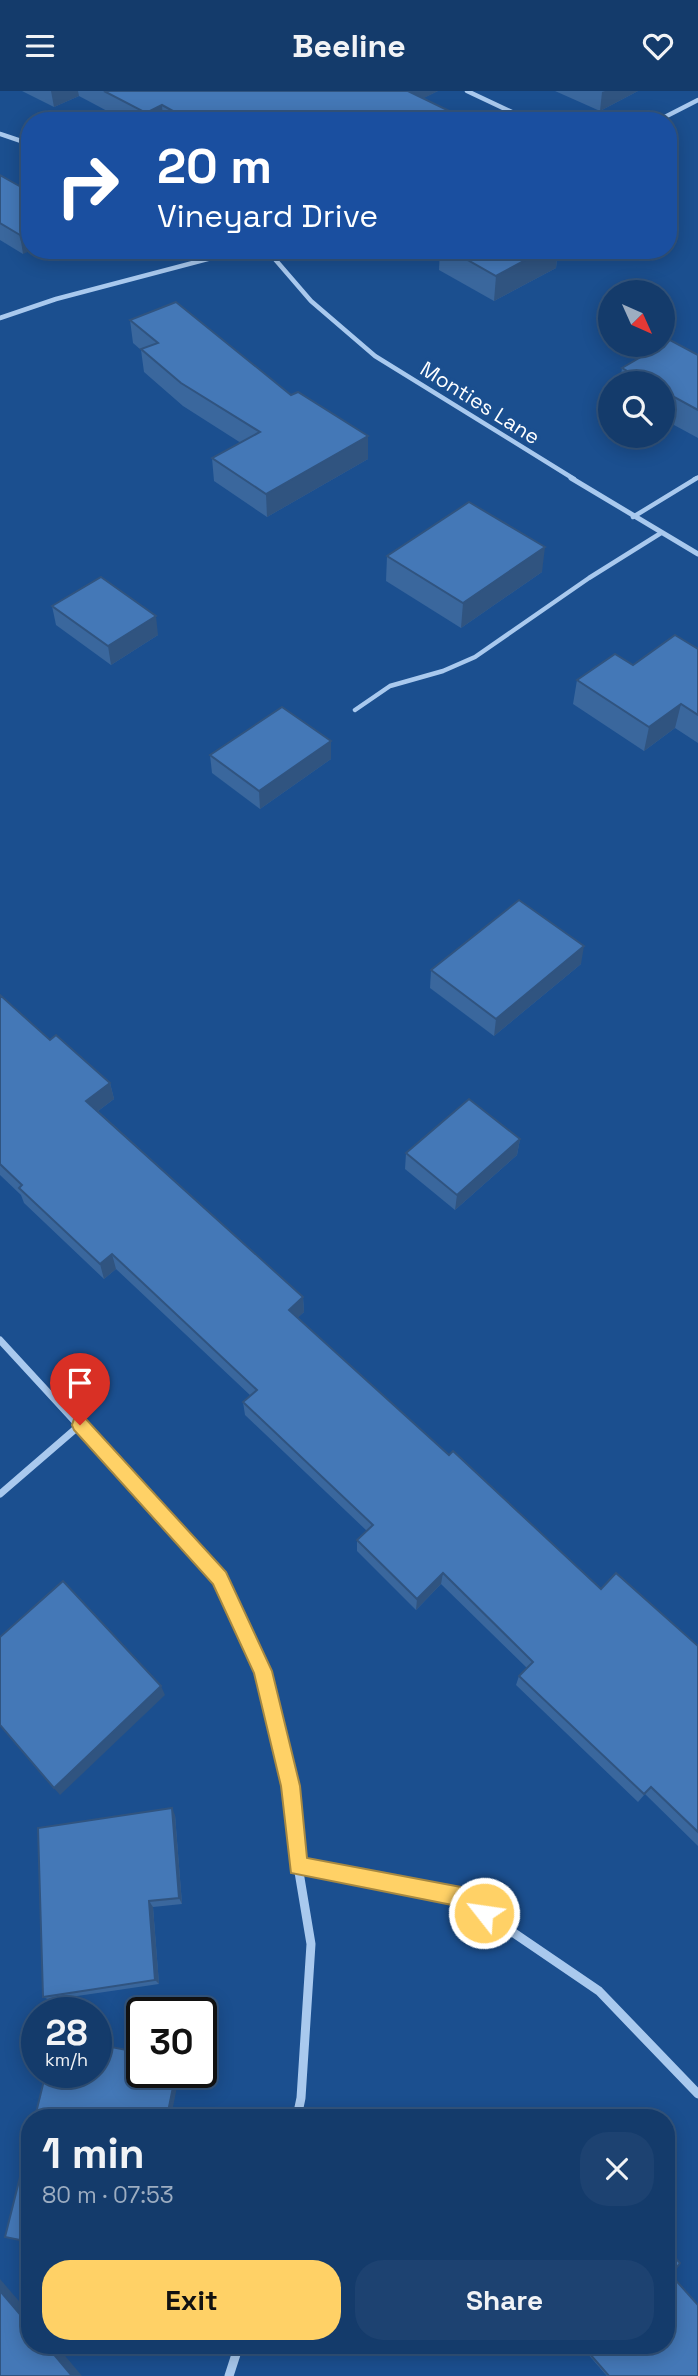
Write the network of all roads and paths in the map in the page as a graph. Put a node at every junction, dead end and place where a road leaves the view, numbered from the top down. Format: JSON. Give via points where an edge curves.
{"nodes":[{"id":1,"x":467,"y":91,"type":"edge"},
{"id":2,"x":698,"y":100,"type":"edge"},
{"id":3,"x":512,"y":112,"type":"edge"},
{"id":4,"x":675,"y":112,"type":"edge"},
{"id":5,"x":0,"y":134,"type":"edge"},
{"id":6,"x":21,"y":140,"type":"edge"},
{"id":7,"x":208,"y":259,"type":"edge"},
{"id":8,"x":275,"y":259,"type":"edge"},
{"id":9,"x":0,"y":318,"type":"edge"},
{"id":10,"x":698,"y":477,"type":"edge"},
{"id":11,"x":633,"y":517,"type":"junction"},
{"id":12,"x":661,"y":533,"type":"junction"},
{"id":13,"x":698,"y":554,"type":"edge"},
{"id":14,"x":355,"y":710,"type":"dead end"},
{"id":15,"x":0,"y":1340,"type":"edge"},
{"id":16,"x":80,"y":1425,"type":"junction"},
{"id":17,"x":0,"y":1494,"type":"edge"},
{"id":18,"x":298,"y":1866,"type":"junction"},
{"id":19,"x":698,"y":2094,"type":"edge"},
{"id":20,"x":299,"y":2109,"type":"edge"},
{"id":21,"x":236,"y":2354,"type":"edge"},
{"id":22,"x":229,"y":2376,"type":"edge"}],
"edges":[{"from":1,"to":3,"type":"street"},
{"from":2,"to":4,"type":"street"},
{"from":5,"to":6,"type":"street"},
{"from":7,"to":9,"type":"street"},
{"from":8,"to":11,"type":"street","name":"Monties Lane","via":[[310,301],[375,356]]},
{"from":10,"to":11,"type":"lane"},
{"from":11,"to":12,"type":"street","name":"Monties Lane"},
{"from":12,"to":13,"type":"street","name":"Monties Lane"},
{"from":12,"to":14,"type":"lane","via":[[475,657],[390,686]]},
{"from":15,"to":16,"type":"street"},
{"from":16,"to":17,"type":"street"},
{"from":16,"to":18,"type":"street","via":[[219,1578],[263,1671],[290,1786]]},
{"from":18,"to":19,"type":"street","via":[[461,1897],[599,1990]]},
{"from":18,"to":20,"type":"street","via":[[311,1944]]},
{"from":21,"to":22,"type":"street"}]}
